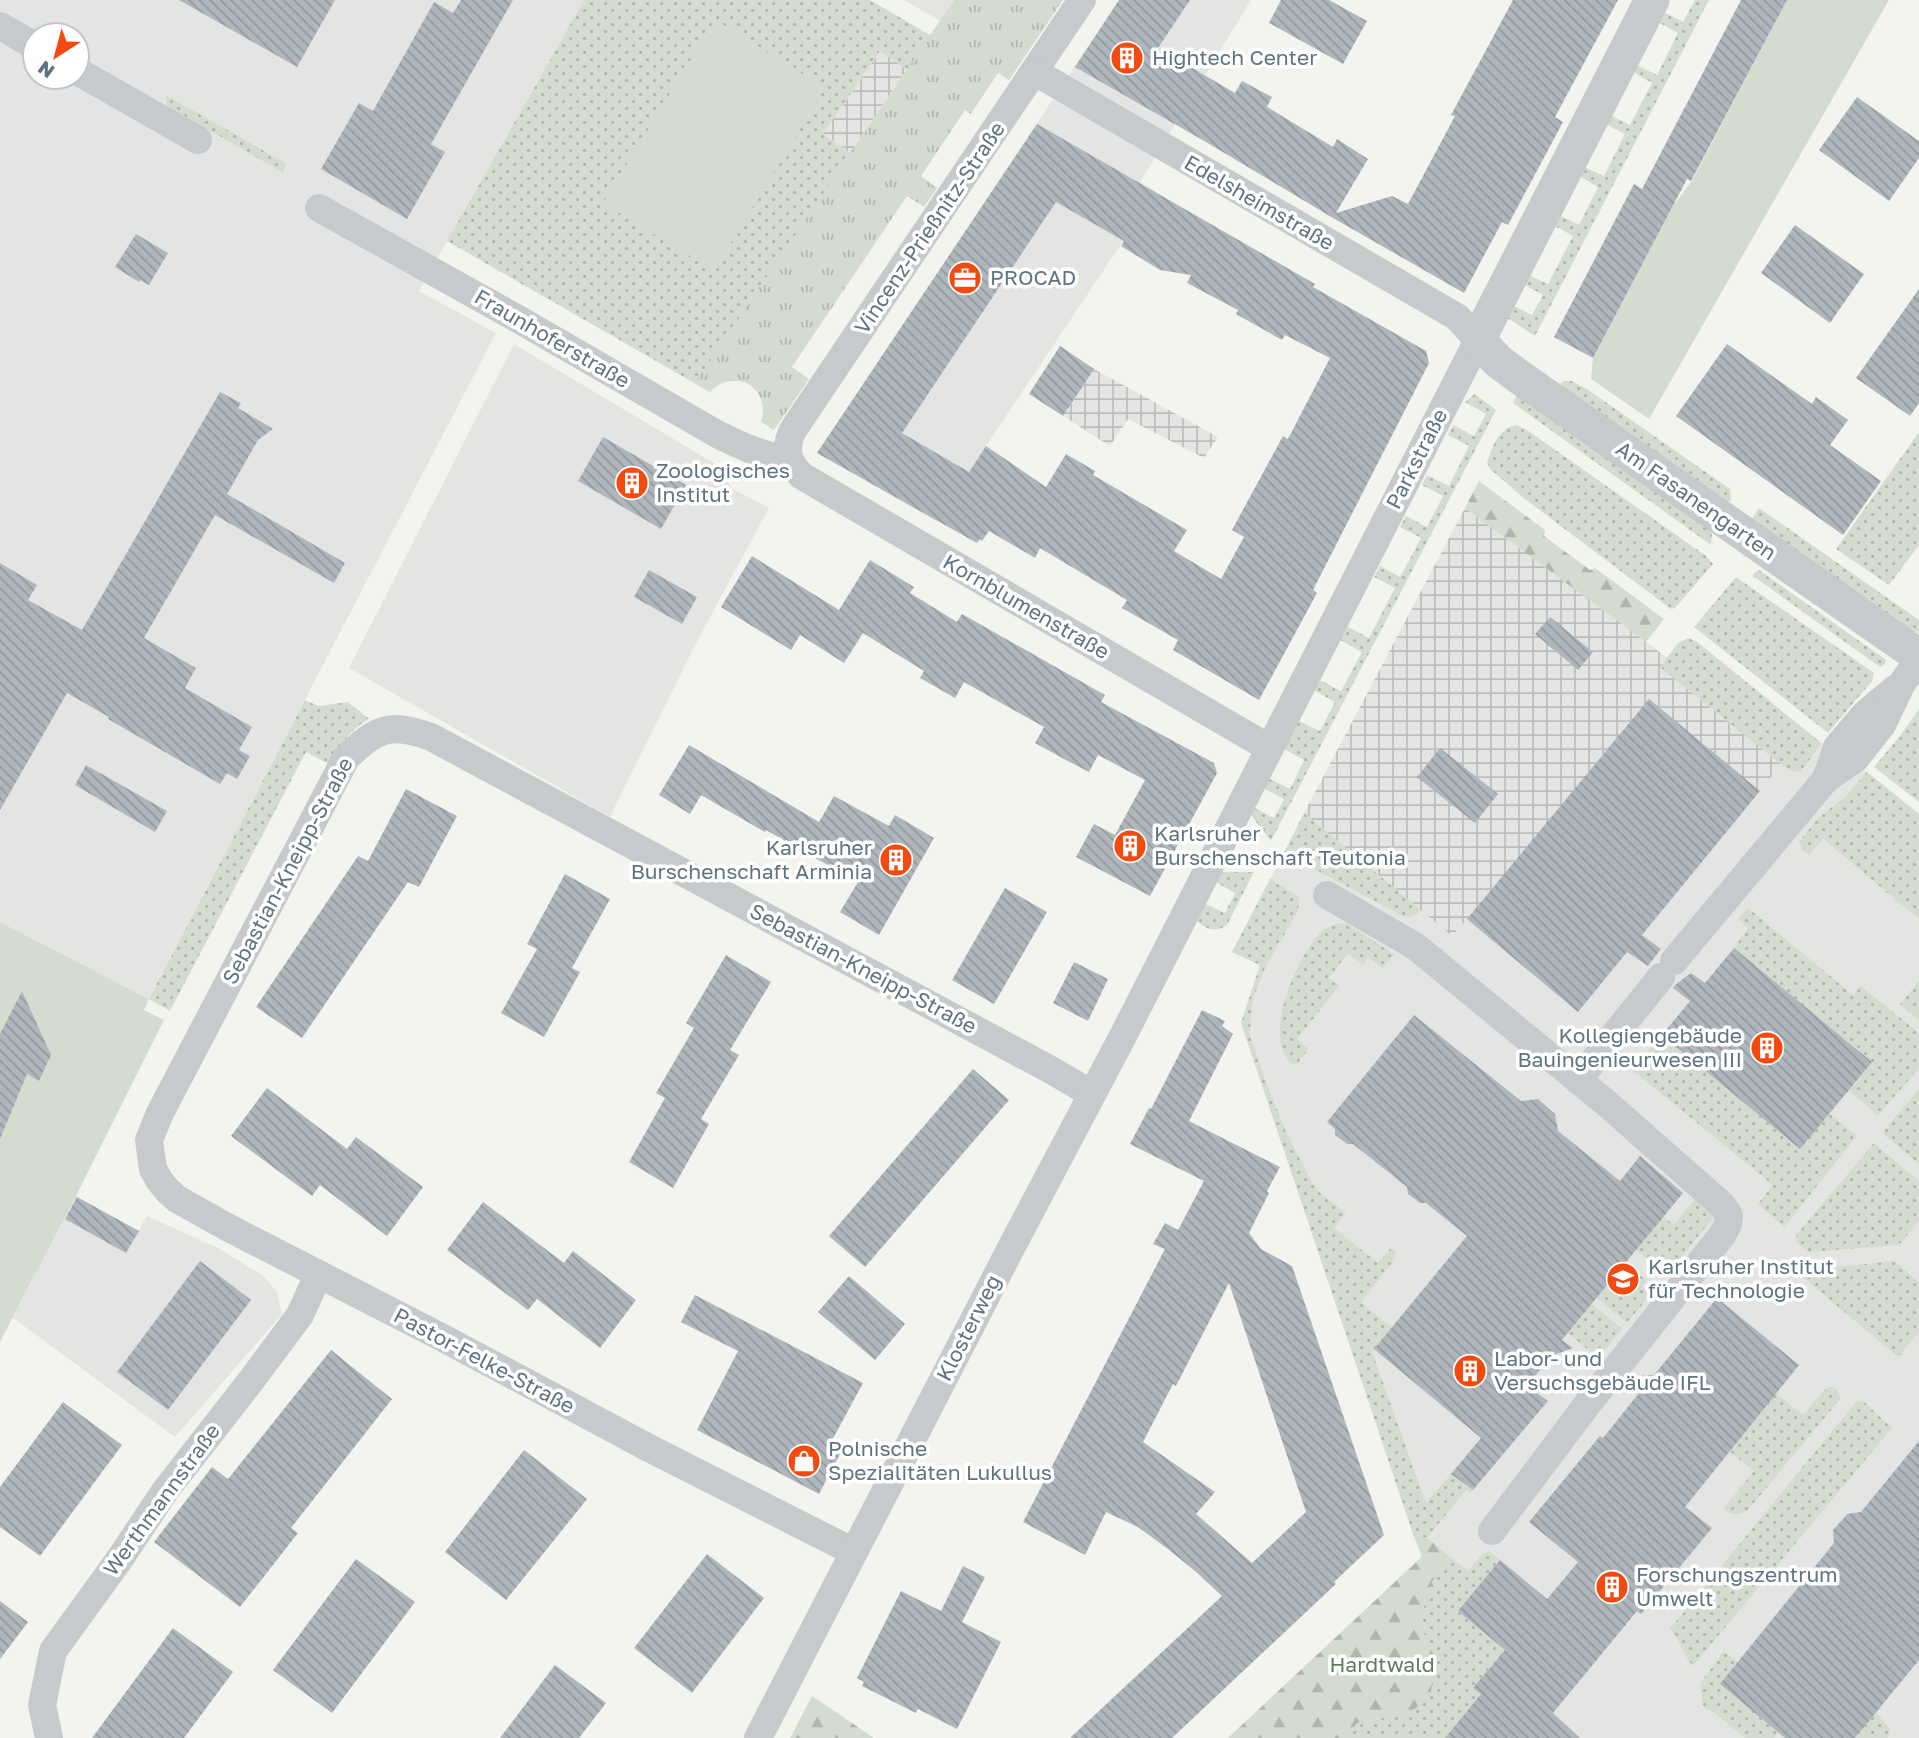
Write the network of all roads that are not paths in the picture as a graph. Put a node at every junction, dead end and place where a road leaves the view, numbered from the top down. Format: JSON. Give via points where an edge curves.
{"nodes":[{"id":1,"x":1082,"y":0,"type":"edge"},
{"id":2,"x":1652,"y":0,"type":"edge"},
{"id":3,"x":0,"y":26,"type":"edge"},
{"id":4,"x":21,"y":39,"type":"edge"},
{"id":5,"x":1035,"y":72,"type":"junction"},
{"id":6,"x":91,"y":79,"type":"edge"},
{"id":7,"x":198,"y":140,"type":"dead end"},
{"id":8,"x":319,"y":208,"type":"dead end"},
{"id":9,"x":1478,"y":340,"type":"junction"},
{"id":10,"x":788,"y":459,"type":"junction"},
{"id":11,"x":1913,"y":667,"type":"edge"},
{"id":12,"x":1269,"y":748,"type":"junction"},
{"id":13,"x":1327,"y":895,"type":"dead end"},
{"id":14,"x":1182,"y":919,"type":"joint"},
{"id":15,"x":1578,"y":1080,"type":"junction"},
{"id":16,"x":1092,"y":1094,"type":"junction"},
{"id":17,"x":149,"y":1140,"type":"joint"},
{"id":18,"x":318,"y":1275,"type":"junction"},
{"id":19,"x":1492,"y":1531,"type":"dead end"},
{"id":20,"x":854,"y":1552,"type":"junction"},
{"id":21,"x":49,"y":1738,"type":"edge"},
{"id":22,"x":758,"y":1738,"type":"edge"}],
"edges":[{"from":1,"to":5,"type":"street","name":"Vincenz-Prießnitz-Straße"},
{"from":2,"to":9,"type":"street","name":"Parkstraße"},
{"from":3,"to":4,"type":"street"},
{"from":5,"to":9,"type":"street","name":"Edelsheimstraße","via":[[1457,317]]},
{"from":5,"to":10,"type":"street","name":"Vincenz-Prießnitz-Straße","via":[[793,430]]},
{"from":6,"to":7,"type":"street"},
{"from":8,"to":10,"type":"street","name":"Fraunhoferstraße","via":[[718,434],[770,457]]},
{"from":9,"to":11,"type":"street","name":"Am Fasanengarten","via":[[1499,362]]},
{"from":9,"to":12,"type":"street","name":"Parkstraße"},
{"from":10,"to":12,"type":"street","name":"Kornblumenstraße","via":[[802,475]]},
{"from":11,"to":15,"type":"street","via":[[1837,747],[1826,779]]},
{"from":12,"to":14,"type":"street","name":"Parkstraße"},
{"from":13,"to":15,"type":"street","via":[[1415,946]]},
{"from":14,"to":16,"type":"street","name":"Klosterweg"},
{"from":15,"to":19,"type":"street","via":[[1722,1205],[1729,1215],[1728,1224]]},
{"from":16,"to":17,"type":"street","name":"Sebastian-Kneipp-Straße","via":[[431,737],[395,729],[375,733],[346,758]]},
{"from":16,"to":20,"type":"street","name":"Klosterweg"},
{"from":17,"to":18,"type":"street","name":"Pastor-Felke-Straße","via":[[153,1168],[177,1199]]},
{"from":18,"to":20,"type":"street","name":"Pastor-Felke-Straße"},
{"from":18,"to":21,"type":"street","name":"Werthmannstraße","via":[[300,1315],[165,1491],[53,1651],[42,1705]]},
{"from":20,"to":22,"type":"street","name":"Klosterweg"}]}
